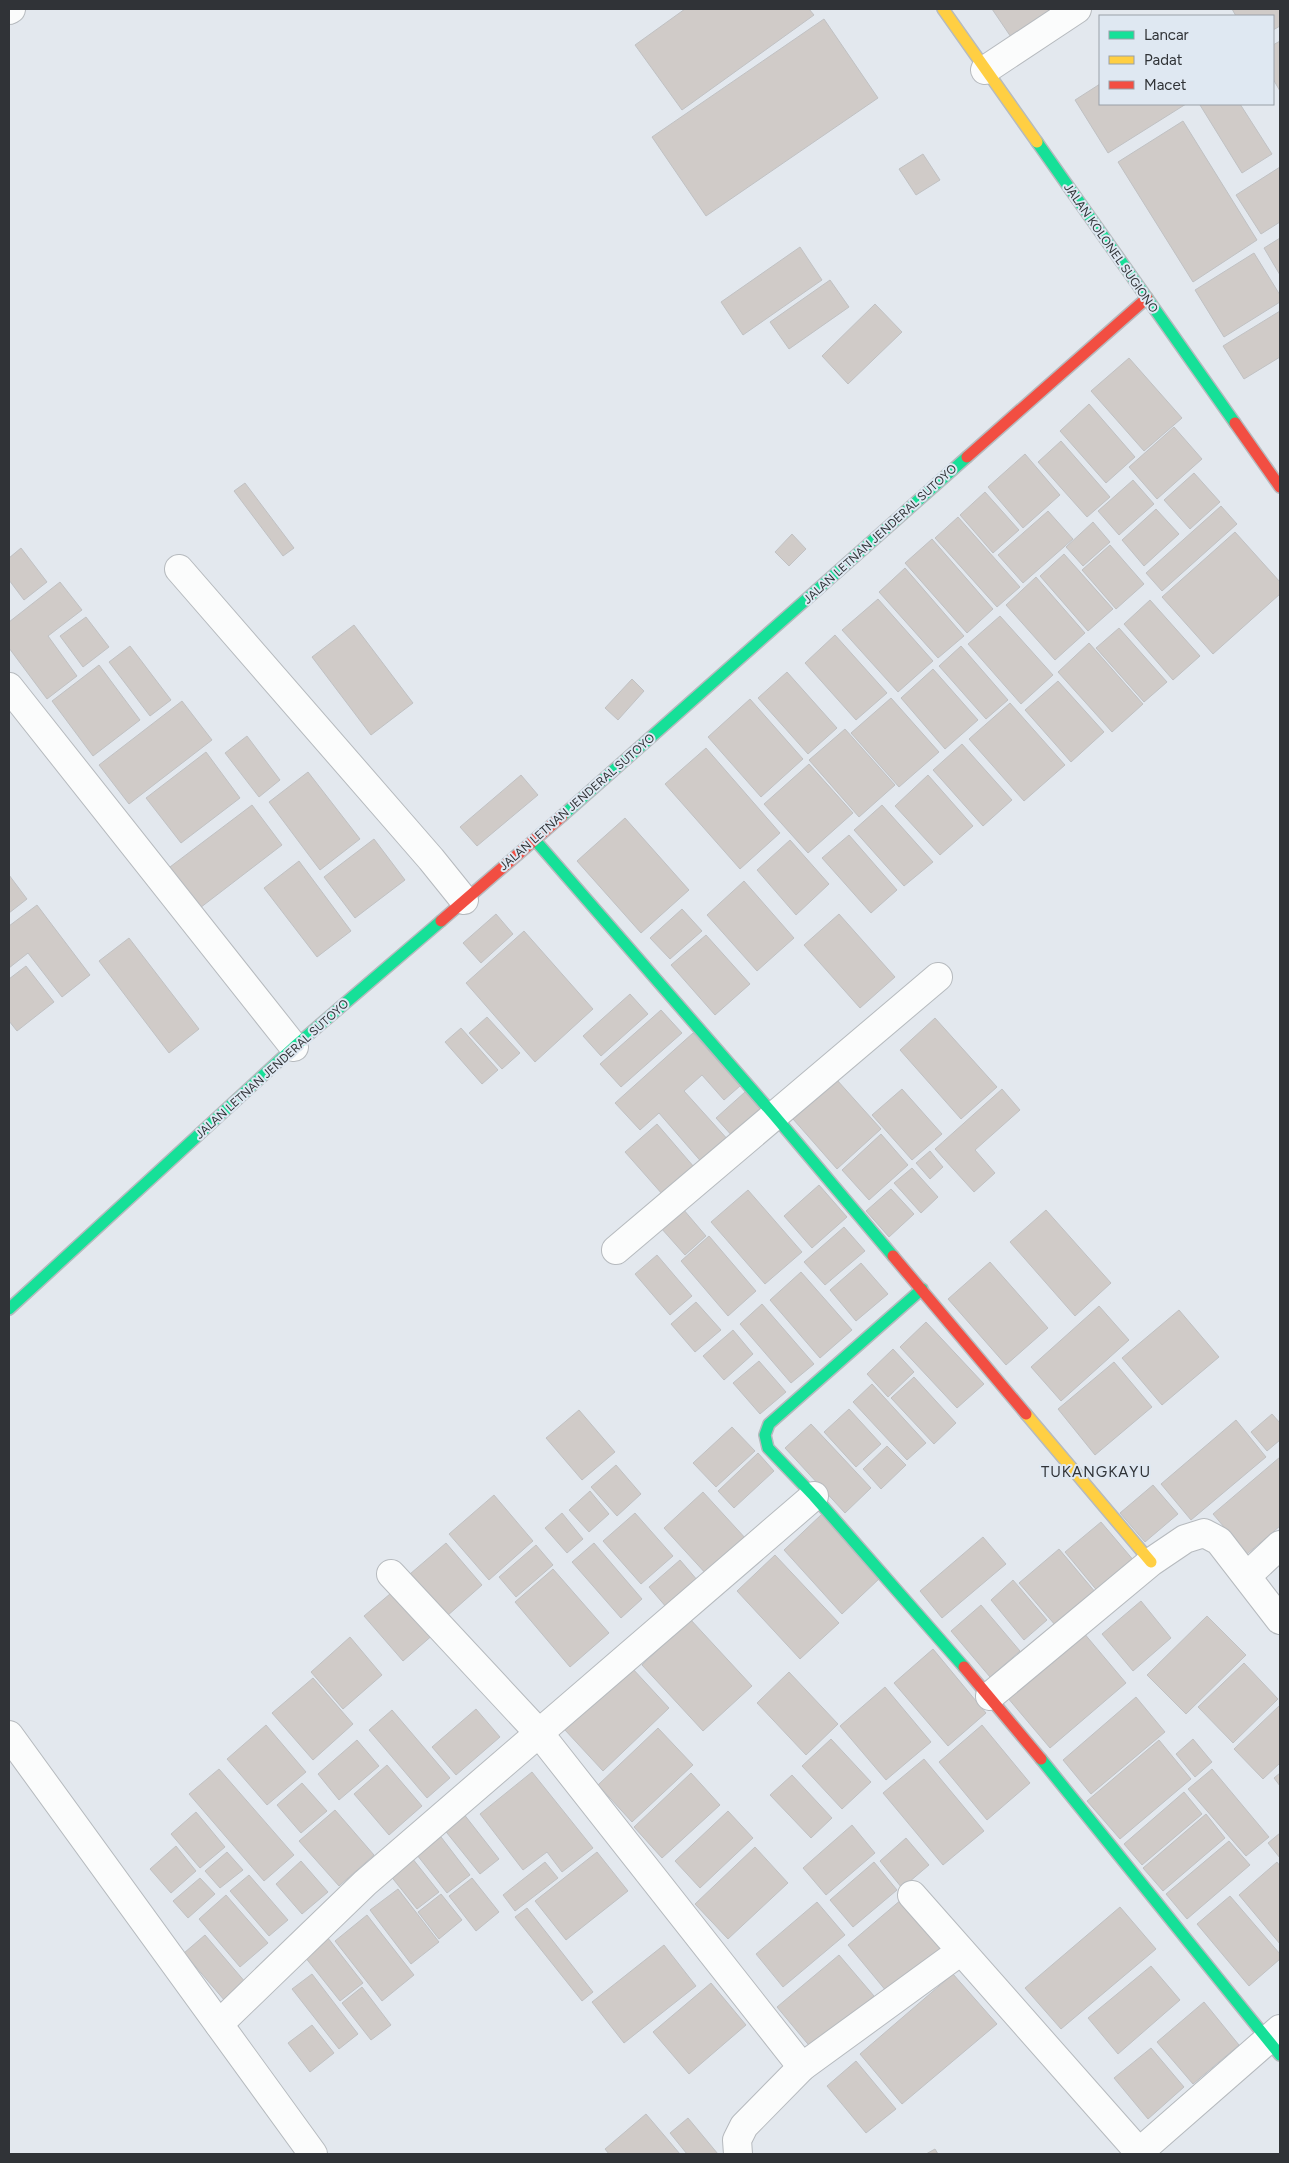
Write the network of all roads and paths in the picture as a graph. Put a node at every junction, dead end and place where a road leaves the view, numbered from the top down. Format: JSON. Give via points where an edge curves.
{"nodes":[{"id":1,"x":943,"y":9,"type":"edge"},
{"id":2,"x":1077,"y":9,"type":"edge"},
{"id":3,"x":985,"y":70,"type":"junction"},
{"id":4,"x":1147,"y":298,"type":"junction"},
{"id":5,"x":1280,"y":487,"type":"edge"},
{"id":6,"x":180,"y":569,"type":"dead end"},
{"id":7,"x":9,"y":687,"type":"edge"},
{"id":8,"x":535,"y":840,"type":"junction"},
{"id":9,"x":464,"y":900,"type":"junction"},
{"id":10,"x":938,"y":976,"type":"dead end"},
{"id":11,"x":294,"y":1047,"type":"junction"},
{"id":12,"x":774,"y":1115,"type":"junction"},
{"id":13,"x":616,"y":1250,"type":"dead end"},
{"id":14,"x":922,"y":1289,"type":"junction"},
{"id":15,"x":9,"y":1309,"type":"edge"},
{"id":16,"x":814,"y":1496,"type":"junction"},
{"id":17,"x":1280,"y":1545,"type":"edge"},
{"id":18,"x":1150,"y":1562,"type":"junction"},
{"id":19,"x":391,"y":1574,"type":"dead end"},
{"id":20,"x":1247,"y":1576,"type":"junction"},
{"id":21,"x":1280,"y":1620,"type":"edge"},
{"id":22,"x":990,"y":1696,"type":"junction"},
{"id":23,"x":539,"y":1733,"type":"junction"},
{"id":24,"x":9,"y":1735,"type":"edge"},
{"id":25,"x":912,"y":1895,"type":"dead end"},
{"id":26,"x":961,"y":1951,"type":"junction"},
{"id":27,"x":220,"y":2024,"type":"junction"},
{"id":28,"x":1276,"y":2041,"type":"edge"},
{"id":29,"x":802,"y":2067,"type":"junction"},
{"id":30,"x":1138,"y":2153,"type":"edge"},
{"id":31,"x":313,"y":2154,"type":"edge"},
{"id":32,"x":738,"y":2154,"type":"edge"}],
"edges":[{"from":1,"to":3,"type":"main road","name":"JALAN KOLONEL SUGIONO"},
{"from":2,"to":3,"type":"street"},
{"from":3,"to":4,"type":"main road","name":"JALAN KOLONEL SUGIONO"},
{"from":4,"to":5,"type":"main road","name":"JALAN KOLONEL SUGIONO"},
{"from":4,"to":8,"type":"main road","name":"JALAN LETNAN JENDERAL SUTOYO"},
{"from":6,"to":9,"type":"street"},
{"from":7,"to":11,"type":"street"},
{"from":8,"to":9,"type":"main road","name":"JALAN LETNAN JENDERAL SUTOYO"},
{"from":8,"to":12,"type":"main road"},
{"from":9,"to":11,"type":"main road","name":"JALAN LETNAN JENDERAL SUTOYO"},
{"from":10,"to":12,"type":"street"},
{"from":11,"to":15,"type":"main road","name":"JALAN LETNAN JENDERAL SUTOYO"},
{"from":12,"to":13,"type":"street"},
{"from":12,"to":14,"type":"main road"},
{"from":14,"to":16,"type":"main road","via":[[769,1424],[765,1435],[768,1448]]},
{"from":14,"to":18,"type":"main road"},
{"from":16,"to":22,"type":"main road"},
{"from":16,"to":23,"type":"street"},
{"from":17,"to":20,"type":"street"},
{"from":18,"to":20,"type":"street","via":[[1185,1539],[1204,1533],[1219,1541]]},
{"from":18,"to":22,"type":"street"},
{"from":19,"to":23,"type":"street"},
{"from":20,"to":21,"type":"street"},
{"from":22,"to":28,"type":"main road"},
{"from":23,"to":27,"type":"street","via":[[365,1883]]},
{"from":23,"to":29,"type":"street"},
{"from":24,"to":27,"type":"street"},
{"from":25,"to":26,"type":"street"},
{"from":26,"to":29,"type":"street"},
{"from":26,"to":30,"type":"street"},
{"from":27,"to":31,"type":"street"},
{"from":28,"to":30,"type":"street"},
{"from":29,"to":32,"type":"street","via":[[744,2126],[737,2140]]}]}
